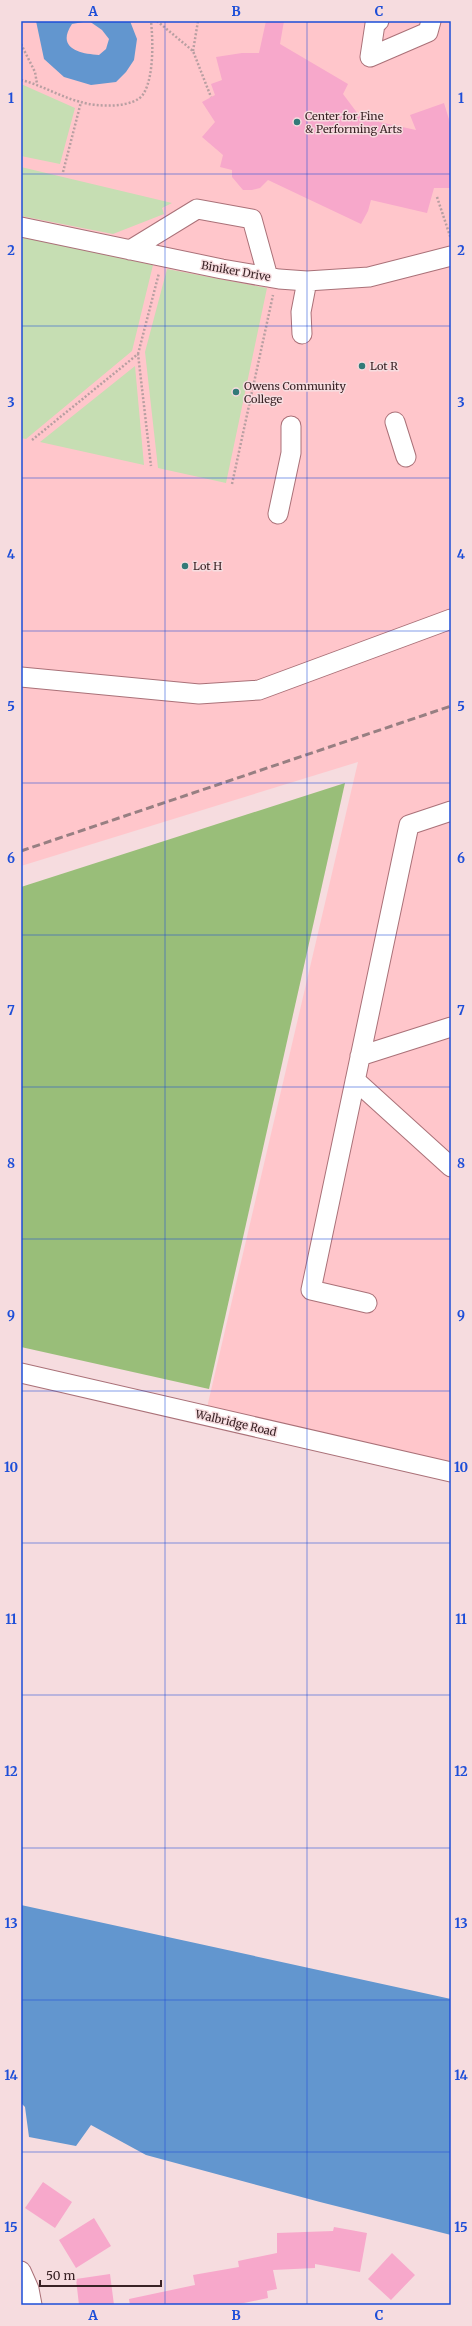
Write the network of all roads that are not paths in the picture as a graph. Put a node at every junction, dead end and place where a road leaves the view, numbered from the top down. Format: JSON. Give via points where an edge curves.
{"nodes":[{"id":1,"x":379,"y":21,"type":"edge"},
{"id":2,"x":431,"y":21,"type":"edge"},
{"id":3,"x":21,"y":228,"type":"edge"},
{"id":4,"x":130,"y":250,"type":"junction"},
{"id":5,"x":451,"y":256,"type":"edge"},
{"id":6,"x":273,"y":278,"type":"junction"},
{"id":7,"x":307,"y":281,"type":"junction"},
{"id":8,"x":302,"y":334,"type":"dead end"},
{"id":9,"x":395,"y":422,"type":"dead end"},
{"id":10,"x":291,"y":426,"type":"dead end"},
{"id":11,"x":406,"y":456,"type":"dead end"},
{"id":12,"x":278,"y":514,"type":"dead end"},
{"id":13,"x":451,"y":620,"type":"edge"},
{"id":14,"x":21,"y":677,"type":"edge"},
{"id":15,"x":451,"y":811,"type":"edge"},
{"id":16,"x":451,"y":1027,"type":"edge"},
{"id":17,"x":360,"y":1056,"type":"junction"},
{"id":18,"x":355,"y":1080,"type":"junction"},
{"id":19,"x":451,"y":1167,"type":"edge"},
{"id":20,"x":367,"y":1303,"type":"dead end"},
{"id":21,"x":21,"y":1373,"type":"edge"},
{"id":22,"x":451,"y":1472,"type":"edge"},
{"id":23,"x":21,"y":2271,"type":"edge"},
{"id":24,"x":32,"y":2305,"type":"edge"}],
"edges":[{"from":1,"to":2,"type":"street","via":[[375,24],[370,57],[428,32]]},
{"from":3,"to":4,"type":"street","name":"Biniker Drive"},
{"from":4,"to":6,"type":"street","name":"Biniker Drive"},
{"from":4,"to":6,"type":"street","via":[[197,209],[252,219]]},
{"from":5,"to":7,"type":"street","name":"Biniker Drive","via":[[369,277]]},
{"from":6,"to":7,"type":"street","name":"Biniker Drive"},
{"from":7,"to":8,"type":"street","via":[[301,312]]},
{"from":9,"to":11,"type":"street"},
{"from":10,"to":12,"type":"street","via":[[291,453]]},
{"from":13,"to":14,"type":"street","via":[[259,690],[199,694]]},
{"from":15,"to":17,"type":"street","via":[[409,825]]},
{"from":16,"to":17,"type":"street"},
{"from":17,"to":18,"type":"street"},
{"from":18,"to":19,"type":"street"},
{"from":18,"to":20,"type":"street","via":[[311,1290]]},
{"from":21,"to":22,"type":"street","name":"Walbridge Road"},
{"from":23,"to":24,"type":"street","via":[[29,2289]]}]}
